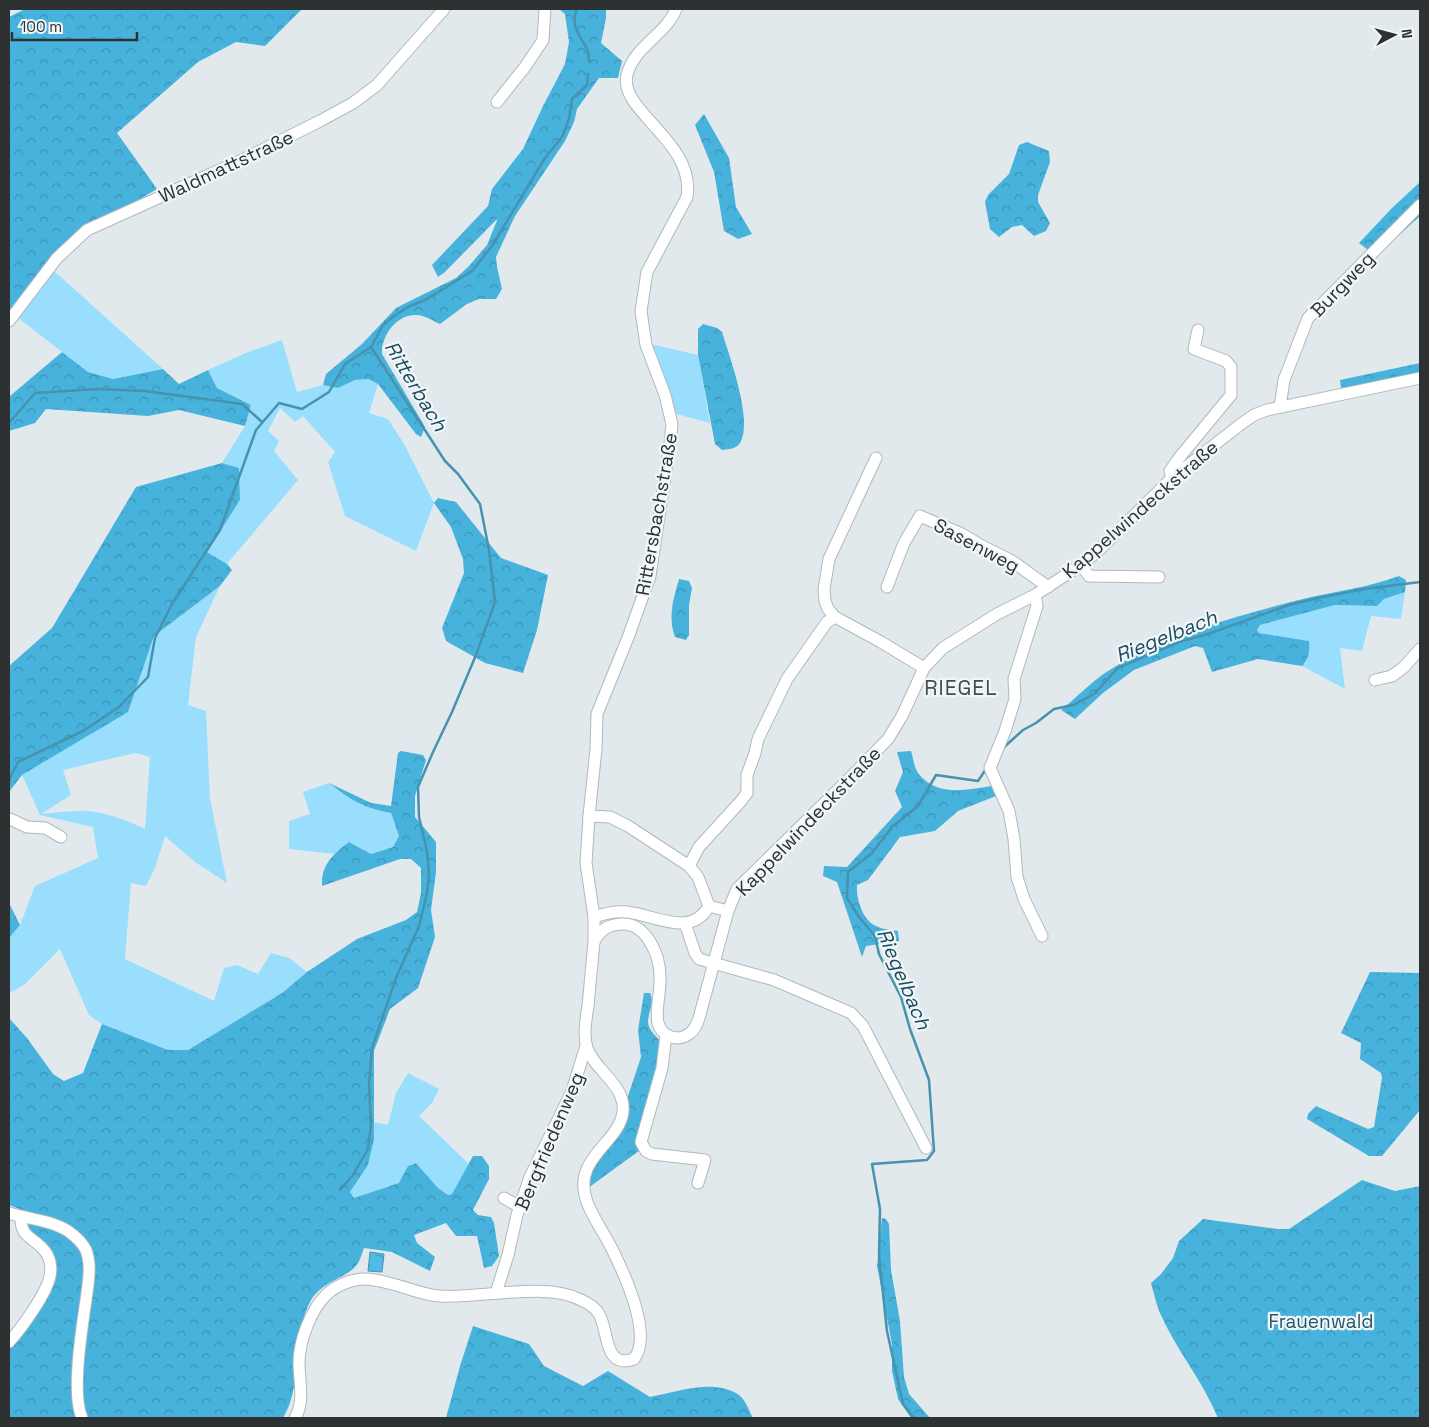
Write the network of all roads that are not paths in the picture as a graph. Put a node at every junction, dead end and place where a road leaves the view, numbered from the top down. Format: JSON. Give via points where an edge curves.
{"nodes":[{"id":1,"x":444,"y":9,"type":"edge"},
{"id":2,"x":545,"y":9,"type":"edge"},
{"id":3,"x":676,"y":9,"type":"edge"},
{"id":4,"x":497,"y":102,"type":"dead end"},
{"id":5,"x":1420,"y":205,"type":"edge"},
{"id":6,"x":9,"y":321,"type":"edge"},
{"id":7,"x":1198,"y":330,"type":"dead end"},
{"id":8,"x":1420,"y":378,"type":"edge"},
{"id":9,"x":1280,"y":407,"type":"junction"},
{"id":10,"x":876,"y":458,"type":"dead end"},
{"id":11,"x":1172,"y":478,"type":"junction"},
{"id":12,"x":1081,"y":565,"type":"junction"},
{"id":13,"x":1160,"y":577,"type":"dead end"},
{"id":14,"x":887,"y":587,"type":"dead end"},
{"id":15,"x":1048,"y":587,"type":"junction"},
{"id":16,"x":1035,"y":595,"type":"junction"},
{"id":17,"x":835,"y":617,"type":"junction"},
{"id":18,"x":1420,"y":649,"type":"edge"},
{"id":19,"x":924,"y":668,"type":"junction"},
{"id":20,"x":1375,"y":680,"type":"dead end"},
{"id":21,"x":589,"y":816,"type":"junction"},
{"id":22,"x":10,"y":819,"type":"dead end"},
{"id":23,"x":61,"y":837,"type":"dead end"},
{"id":24,"x":689,"y":866,"type":"junction"},
{"id":25,"x":708,"y":906,"type":"junction"},
{"id":26,"x":728,"y":911,"type":"junction"},
{"id":27,"x":594,"y":917,"type":"junction"},
{"id":28,"x":685,"y":923,"type":"junction"},
{"id":29,"x":1042,"y":936,"type":"dead end"},
{"id":30,"x":594,"y":942,"type":"junction"},
{"id":31,"x":713,"y":963,"type":"junction"},
{"id":32,"x":666,"y":1035,"type":"junction"},
{"id":33,"x":586,"y":1046,"type":"junction"},
{"id":34,"x":926,"y":1148,"type":"dead end"},
{"id":35,"x":698,"y":1183,"type":"dead end"},
{"id":36,"x":504,"y":1198,"type":"dead end"},
{"id":37,"x":520,"y":1207,"type":"junction"},
{"id":38,"x":9,"y":1213,"type":"edge"},
{"id":39,"x":21,"y":1217,"type":"junction"},
{"id":40,"x":496,"y":1293,"type":"junction"},
{"id":41,"x":9,"y":1342,"type":"edge"},
{"id":42,"x":82,"y":1418,"type":"edge"},
{"id":43,"x":295,"y":1418,"type":"edge"}],
"edges":[{"from":1,"to":6,"type":"street","name":"Waldmattstraße","via":[[377,85],[353,103],[242,160],[87,230],[58,258]]},
{"from":2,"to":4,"type":"street","via":[[543,40]]},
{"from":3,"to":21,"type":"street","name":"Rittersbachstraße","via":[[638,52],[625,82],[635,104],[675,150],[686,173],[688,188],[687,197],[647,272],[643,294],[644,332],[670,414],[670,444],[650,576],[597,714]]},
{"from":5,"to":9,"type":"street","name":"Burgweg","via":[[1308,318],[1284,380]]},
{"from":7,"to":11,"type":"street","via":[[1194,349],[1226,361],[1231,368],[1231,395],[1179,458],[1170,471]]},
{"from":8,"to":9,"type":"street","name":"Kappelwindeckstraße"},
{"from":9,"to":11,"type":"street","name":"Kappelwindeckstraße","via":[[1254,415]]},
{"from":10,"to":17,"type":"street","via":[[829,559],[825,601]]},
{"from":11,"to":12,"type":"street","name":"Kappelwindeckstraße"},
{"from":12,"to":13,"type":"street","via":[[1089,576]]},
{"from":12,"to":15,"type":"street","name":"Kappelwindeckstraße"},
{"from":14,"to":15,"type":"street","name":"Sasenweg","via":[[904,543],[920,516],[1012,561]]},
{"from":15,"to":16,"type":"street","name":"Kappelwindeckstraße"},
{"from":16,"to":19,"type":"street","name":"Kappelwindeckstraße","via":[[956,638]]},
{"from":16,"to":29,"type":"street","via":[[1037,606],[1014,679],[1015,699],[990,768],[1009,810],[1017,877]]},
{"from":17,"to":19,"type":"street"},
{"from":17,"to":24,"type":"street","via":[[827,622],[787,679],[758,739],[747,776],[747,793],[698,847]]},
{"from":18,"to":20,"type":"street","via":[[1392,676]]},
{"from":19,"to":26,"type":"street","name":"Kappelwindeckstraße","via":[[888,739],[744,880],[732,897]]},
{"from":21,"to":24,"type":"street","via":[[610,817],[628,826]]},
{"from":21,"to":27,"type":"street","name":"Rittersbachstraße","via":[[586,862]]},
{"from":22,"to":23,"type":"street","via":[[26,827],[45,828]]},
{"from":24,"to":25,"type":"street","via":[[698,877]]},
{"from":25,"to":26,"type":"street"},
{"from":25,"to":28,"type":"street","via":[[699,918]]},
{"from":26,"to":31,"type":"street","name":"Kappelwindeckstraße"},
{"from":27,"to":28,"type":"street","via":[[611,912],[632,912],[668,923]]},
{"from":27,"to":30,"type":"street","name":"Rittersbachstraße"},
{"from":28,"to":31,"type":"street","via":[[695,954],[699,959]]},
{"from":30,"to":32,"type":"street","via":[[605,927],[616,924],[634,925],[648,938],[659,966],[657,1020]]},
{"from":30,"to":33,"type":"street"},
{"from":31,"to":32,"type":"street","name":"Kappelwindeckstraße","via":[[695,1027],[683,1037]]},
{"from":31,"to":34,"type":"street","via":[[774,980],[851,1013],[863,1026]]},
{"from":32,"to":35,"type":"street","via":[[662,1068],[642,1142],[652,1154],[705,1160]]},
{"from":33,"to":37,"type":"street","name":"Bergfriedenweg","via":[[572,1090],[530,1177]]},
{"from":33,"to":40,"type":"street","via":[[617,1087],[622,1099],[621,1120],[592,1160],[584,1180],[584,1192],[635,1307],[641,1336],[638,1354],[624,1362],[615,1358],[599,1314],[581,1300],[551,1293]]},
{"from":36,"to":37,"type":"street"},
{"from":37,"to":40,"type":"street","name":"Bergfriedenweg"},
{"from":38,"to":39,"type":"street"},
{"from":39,"to":41,"type":"street","via":[[26,1236],[48,1255],[50,1277],[24,1326]]},
{"from":39,"to":42,"type":"street","via":[[66,1230],[80,1240],[86,1251],[89,1281],[77,1391]]},
{"from":40,"to":43,"type":"street","via":[[436,1296],[365,1279],[351,1281],[328,1293],[320,1302],[306,1333],[299,1362],[300,1400]]}]}
